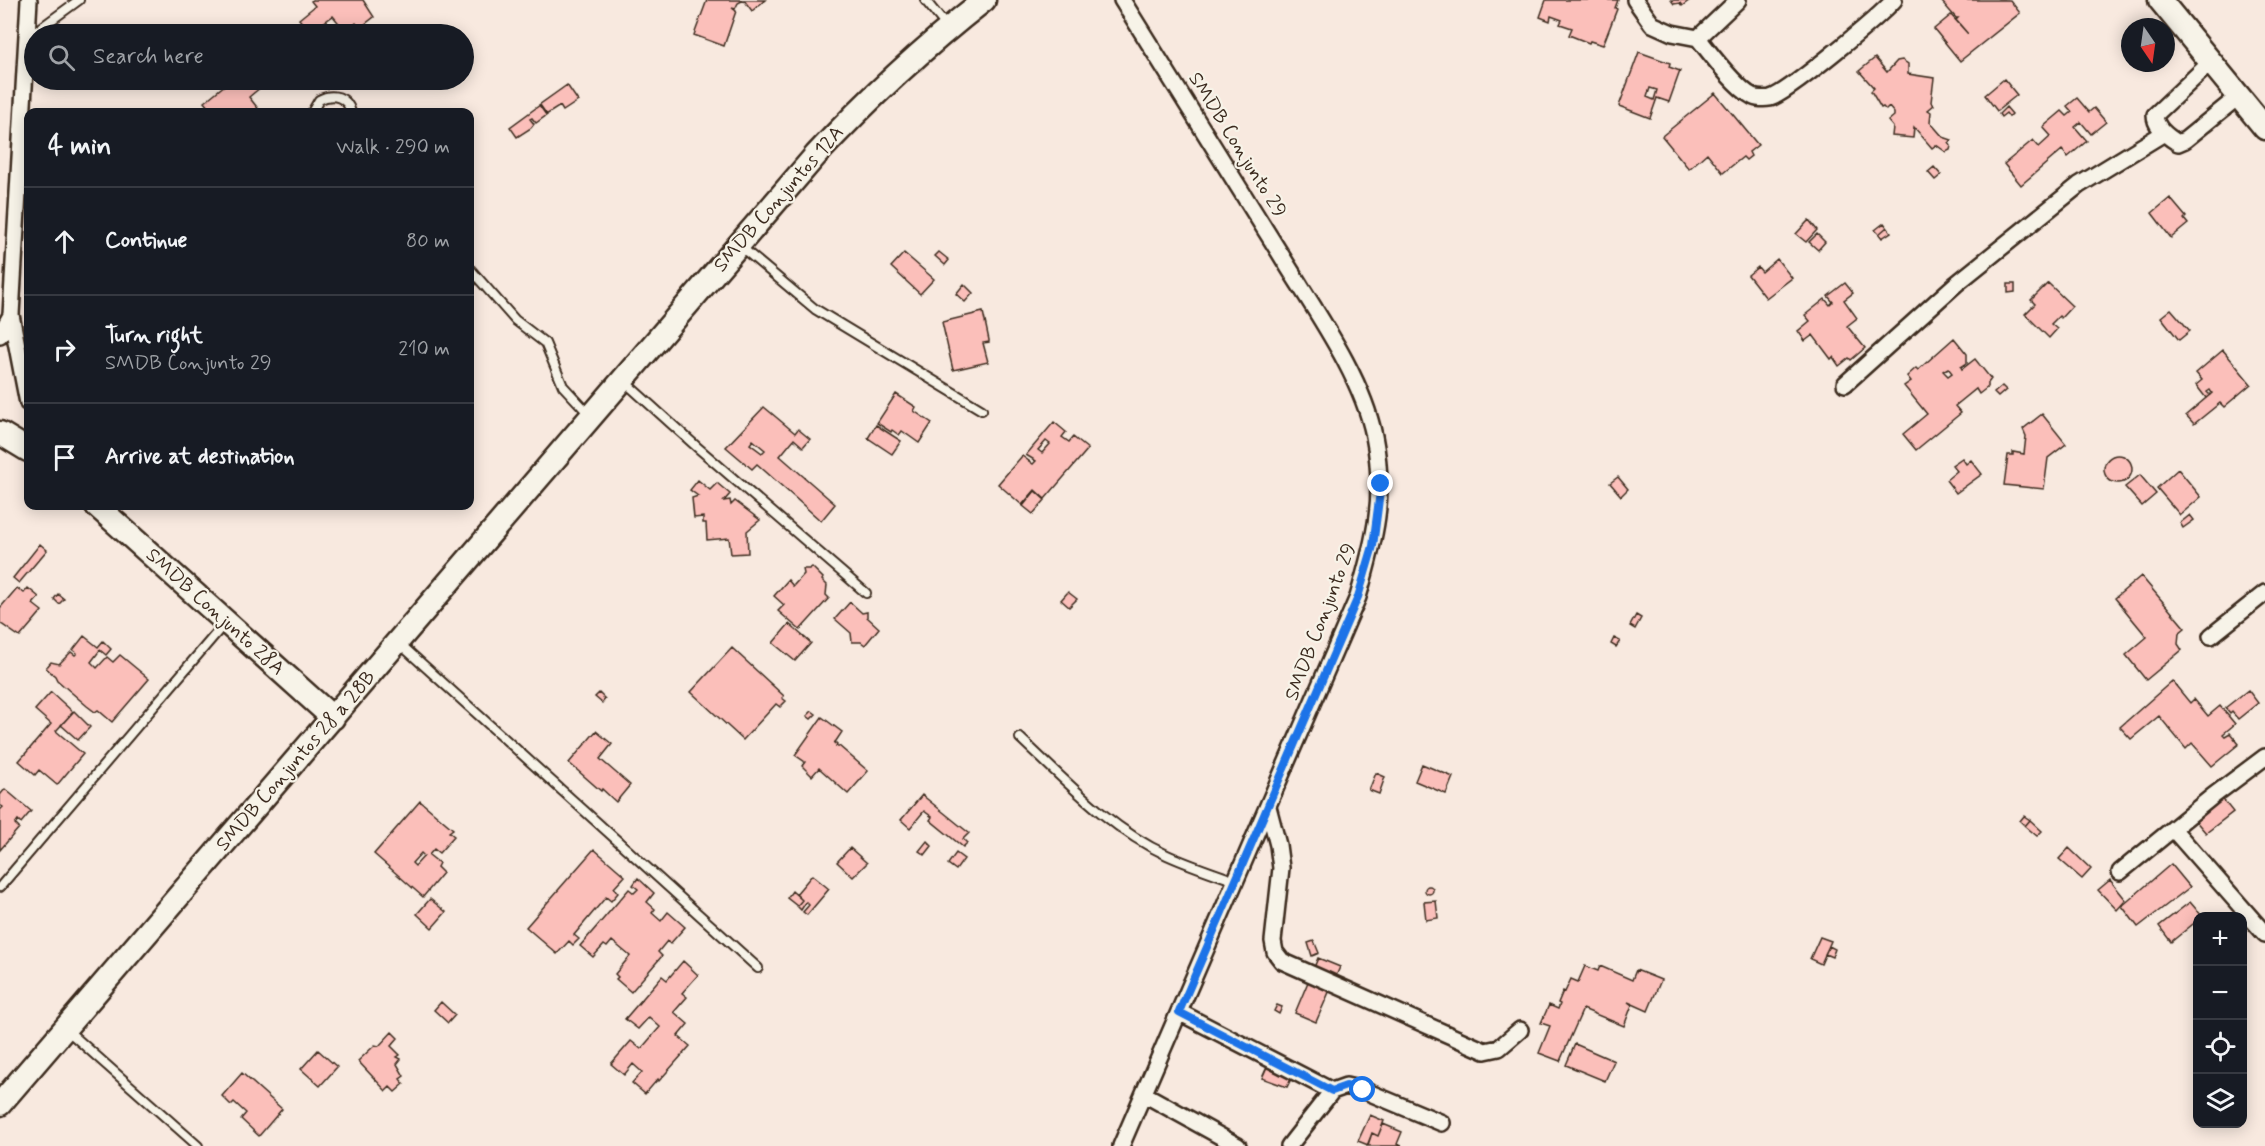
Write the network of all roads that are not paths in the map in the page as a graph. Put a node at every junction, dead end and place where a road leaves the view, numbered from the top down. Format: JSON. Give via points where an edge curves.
{"nodes":[{"id":1,"x":29,"y":0,"type":"edge"},
{"id":2,"x":79,"y":0,"type":"edge"},
{"id":3,"x":925,"y":0,"type":"edge"},
{"id":4,"x":984,"y":0,"type":"edge"},
{"id":5,"x":1122,"y":0,"type":"edge"},
{"id":6,"x":1635,"y":0,"type":"edge"},
{"id":7,"x":1738,"y":0,"type":"edge"},
{"id":8,"x":1894,"y":0,"type":"edge"},
{"id":9,"x":2160,"y":0,"type":"edge"},
{"id":10,"x":28,"y":24,"type":"edge"},
{"id":11,"x":46,"y":24,"type":"edge"},
{"id":12,"x":948,"y":28,"type":"junction"},
{"id":13,"x":1698,"y":38,"type":"junction"},
{"id":14,"x":2211,"y":62,"type":"junction"},
{"id":15,"x":24,"y":90,"type":"edge"},
{"id":16,"x":2239,"y":96,"type":"junction"},
{"id":17,"x":314,"y":108,"type":"edge"},
{"id":18,"x":349,"y":108,"type":"edge"},
{"id":19,"x":2265,"y":128,"type":"edge"},
{"id":20,"x":2164,"y":133,"type":"junction"},
{"id":21,"x":738,"y":245,"type":"junction"},
{"id":22,"x":474,"y":274,"type":"edge"},
{"id":23,"x":11,"y":315,"type":"junction"},
{"id":24,"x":0,"y":334,"type":"edge"},
{"id":25,"x":622,"y":379,"type":"junction"},
{"id":26,"x":24,"y":382,"type":"edge"},
{"id":27,"x":1845,"y":384,"type":"dead end"},
{"id":28,"x":982,"y":411,"type":"dead end"},
{"id":29,"x":591,"y":416,"type":"junction"},
{"id":30,"x":0,"y":433,"type":"edge"},
{"id":31,"x":24,"y":448,"type":"edge"},
{"id":32,"x":101,"y":510,"type":"edge"},
{"id":33,"x":866,"y":593,"type":"dead end"},
{"id":34,"x":2265,"y":593,"type":"edge"},
{"id":35,"x":226,"y":622,"type":"junction"},
{"id":36,"x":2211,"y":636,"type":"dead end"},
{"id":37,"x":398,"y":642,"type":"junction"},
{"id":38,"x":333,"y":718,"type":"junction"},
{"id":39,"x":1020,"y":738,"type":"dead end"},
{"id":40,"x":2265,"y":757,"type":"edge"},
{"id":41,"x":1268,"y":807,"type":"junction"},
{"id":42,"x":2173,"y":829,"type":"junction"},
{"id":43,"x":2120,"y":872,"type":"dead end"},
{"id":44,"x":1236,"y":881,"type":"junction"},
{"id":45,"x":0,"y":887,"type":"edge"},
{"id":46,"x":2265,"y":934,"type":"edge"},
{"id":47,"x":758,"y":968,"type":"dead end"},
{"id":48,"x":1179,"y":1012,"type":"junction"},
{"id":49,"x":66,"y":1029,"type":"junction"},
{"id":50,"x":1520,"y":1030,"type":"dead end"},
{"id":51,"x":1332,"y":1091,"type":"junction"},
{"id":52,"x":1144,"y":1094,"type":"junction"},
{"id":53,"x":0,"y":1104,"type":"edge"},
{"id":54,"x":1442,"y":1123,"type":"dead end"},
{"id":55,"x":198,"y":1146,"type":"edge"},
{"id":56,"x":1121,"y":1146,"type":"edge"},
{"id":57,"x":1238,"y":1146,"type":"edge"},
{"id":58,"x":1289,"y":1146,"type":"edge"}],
"edges":[{"from":1,"to":10,"type":"street"},
{"from":2,"to":11,"type":"lane"},
{"from":3,"to":12,"type":"lane"},
{"from":4,"to":12,"type":"street","name":"SMDB Conjuntos 12A"},
{"from":5,"to":41,"type":"street","name":"SMDB Conjunto 29","via":[[1324,326],[1358,387],[1374,434],[1381,484],[1373,546],[1358,597]]},
{"from":6,"to":13,"type":"street","via":[[1652,24]]},
{"from":7,"to":13,"type":"street"},
{"from":8,"to":13,"type":"street","via":[[1790,87],[1770,98],[1751,96]]},
{"from":9,"to":14,"type":"street"},
{"from":12,"to":21,"type":"street","name":"SMDB Conjuntos 12A","via":[[862,106]]},
{"from":14,"to":16,"type":"street"},
{"from":14,"to":20,"type":"street","via":[[2158,112],[2155,120]]},
{"from":15,"to":23,"type":"street"},
{"from":16,"to":19,"type":"street"},
{"from":16,"to":20,"type":"street","via":[[2185,140],[2178,143]]},
{"from":17,"to":18,"type":"lane","via":[[319,100],[331,95],[343,99]]},
{"from":20,"to":27,"type":"street","via":[[2079,185],[1956,284]]},
{"from":21,"to":25,"type":"street","name":"SMDB Conjuntos 12A"},
{"from":21,"to":28,"type":"lane","via":[[815,309]]},
{"from":22,"to":29,"type":"lane","via":[[515,320],[545,343],[564,386]]},
{"from":23,"to":24,"type":"street"},
{"from":23,"to":26,"type":"street"},
{"from":25,"to":29,"type":"street","name":"SMDB Conjuntos 12A"},
{"from":25,"to":33,"type":"lane"},
{"from":29,"to":37,"type":"street","name":"SMDB Conjuntos 28 a 28B"},
{"from":30,"to":31,"type":"street"},
{"from":32,"to":35,"type":"street","name":"SMDB Conjunto 28A"},
{"from":34,"to":36,"type":"street"},
{"from":35,"to":38,"type":"street","name":"SMDB Conjunto 28A"},
{"from":35,"to":45,"type":"lane"},
{"from":37,"to":38,"type":"street","name":"SMDB Conjuntos 28 a 28B"},
{"from":37,"to":47,"type":"lane"},
{"from":38,"to":49,"type":"street","name":"SMDB Conjuntos 28 a 28B"},
{"from":39,"to":44,"type":"lane","via":[[1122,829],[1166,855]]},
{"from":40,"to":42,"type":"street"},
{"from":41,"to":44,"type":"street","name":"SMDB Conjunto 29"},
{"from":41,"to":50,"type":"street","via":[[1281,868],[1273,941],[1282,961],[1485,1051],[1499,1048]]},
{"from":42,"to":43,"type":"street"},
{"from":42,"to":46,"type":"street"},
{"from":44,"to":48,"type":"street","name":"SMDB Conjunto 29"},
{"from":48,"to":51,"type":"street"},
{"from":48,"to":52,"type":"street","name":"SMDB Conjunto 29"},
{"from":49,"to":53,"type":"street","name":"SMDB Conjuntos 28 a 28B"},
{"from":49,"to":55,"type":"lane"},
{"from":51,"to":54,"type":"street","via":[[1346,1086],[1363,1090]]},
{"from":51,"to":58,"type":"street"},
{"from":52,"to":56,"type":"street","name":"SMDB Conjunto 29"},
{"from":52,"to":57,"type":"street"}]}
